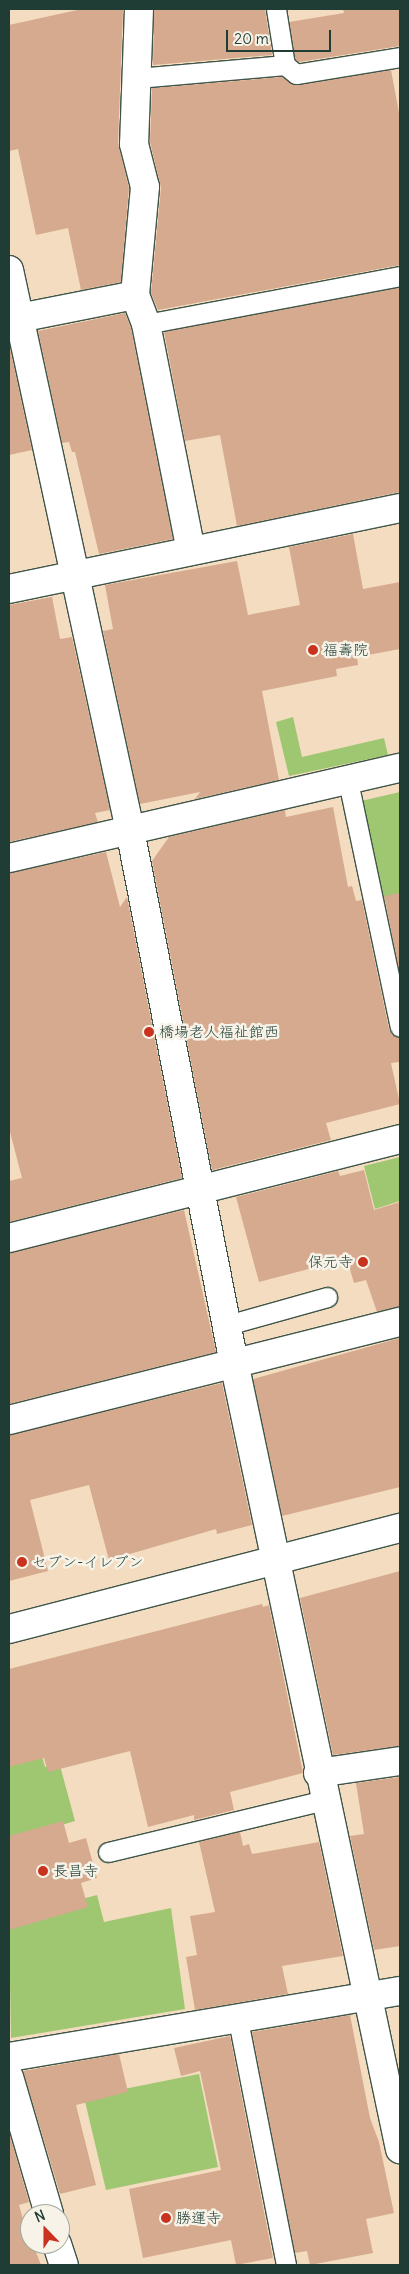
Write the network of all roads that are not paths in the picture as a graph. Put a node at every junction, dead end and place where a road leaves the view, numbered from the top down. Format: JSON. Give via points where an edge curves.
{"nodes":[{"id":1,"x":139,"y":9,"type":"edge"},
{"id":2,"x":276,"y":9,"type":"edge"},
{"id":3,"x":400,"y":57,"type":"edge"},
{"id":4,"x":285,"y":65,"type":"junction"},
{"id":5,"x":137,"y":78,"type":"junction"},
{"id":6,"x":9,"y":270,"type":"edge"},
{"id":7,"x":400,"y":276,"type":"edge"},
{"id":8,"x":135,"y":295,"type":"junction"},
{"id":9,"x":14,"y":319,"type":"edge"},
{"id":10,"x":146,"y":324,"type":"junction"},
{"id":11,"x":400,"y":508,"type":"edge"},
{"id":12,"x":191,"y":551,"type":"junction"},
{"id":13,"x":74,"y":575,"type":"junction"},
{"id":14,"x":9,"y":589,"type":"edge"},
{"id":15,"x":400,"y":768,"type":"edge"},
{"id":16,"x":348,"y":781,"type":"junction"},
{"id":17,"x":130,"y":830,"type":"junction"},
{"id":18,"x":9,"y":858,"type":"edge"},
{"id":19,"x":400,"y":1027,"type":"edge"},
{"id":20,"x":400,"y":1139,"type":"edge"},
{"id":21,"x":200,"y":1188,"type":"junction"},
{"id":22,"x":9,"y":1238,"type":"edge"},
{"id":23,"x":327,"y":1297,"type":"dead end"},
{"id":24,"x":400,"y":1322,"type":"edge"},
{"id":25,"x":226,"y":1325,"type":"junction"},
{"id":26,"x":234,"y":1362,"type":"junction"},
{"id":27,"x":9,"y":1420,"type":"edge"},
{"id":28,"x":400,"y":1528,"type":"edge"},
{"id":29,"x":277,"y":1561,"type":"junction"},
{"id":30,"x":9,"y":1629,"type":"edge"},
{"id":31,"x":400,"y":1761,"type":"edge"},
{"id":32,"x":318,"y":1773,"type":"junction"},
{"id":33,"x":325,"y":1800,"type":"junction"},
{"id":34,"x":108,"y":1852,"type":"dead end"},
{"id":35,"x":400,"y":1991,"type":"edge"},
{"id":36,"x":370,"y":1995,"type":"junction"},
{"id":37,"x":238,"y":2020,"type":"junction"},
{"id":38,"x":9,"y":2057,"type":"edge"},
{"id":39,"x":9,"y":2077,"type":"edge"},
{"id":40,"x":400,"y":2149,"type":"edge"},
{"id":41,"x":46,"y":2204,"type":"edge"},
{"id":42,"x":286,"y":2265,"type":"edge"}],
"edges":[{"from":1,"to":5,"type":"street"},
{"from":2,"to":4,"type":"lane"},
{"from":3,"to":4,"type":"lane","via":[[296,74]]},
{"from":4,"to":5,"type":"lane"},
{"from":5,"to":8,"type":"street","via":[[134,144],[145,187]]},
{"from":6,"to":9,"type":"street"},
{"from":7,"to":10,"type":"lane"},
{"from":8,"to":9,"type":"street"},
{"from":8,"to":10,"type":"street"},
{"from":9,"to":13,"type":"street"},
{"from":10,"to":12,"type":"street"},
{"from":11,"to":12,"type":"street"},
{"from":12,"to":13,"type":"street"},
{"from":13,"to":14,"type":"street"},
{"from":13,"to":17,"type":"street"},
{"from":15,"to":16,"type":"street"},
{"from":16,"to":17,"type":"street"},
{"from":16,"to":19,"type":"lane"},
{"from":17,"to":18,"type":"street"},
{"from":17,"to":21,"type":"street"},
{"from":20,"to":21,"type":"street"},
{"from":21,"to":22,"type":"street"},
{"from":21,"to":25,"type":"street"},
{"from":23,"to":25,"type":"lane"},
{"from":24,"to":26,"type":"street"},
{"from":25,"to":26,"type":"street"},
{"from":26,"to":27,"type":"street"},
{"from":26,"to":29,"type":"street"},
{"from":28,"to":29,"type":"street"},
{"from":29,"to":30,"type":"street"},
{"from":29,"to":32,"type":"street"},
{"from":31,"to":32,"type":"street"},
{"from":32,"to":33,"type":"street"},
{"from":33,"to":34,"type":"lane"},
{"from":33,"to":36,"type":"street"},
{"from":35,"to":36,"type":"street"},
{"from":36,"to":37,"type":"street"},
{"from":36,"to":40,"type":"street"},
{"from":37,"to":38,"type":"street"},
{"from":37,"to":42,"type":"lane"},
{"from":39,"to":41,"type":"street"}]}
